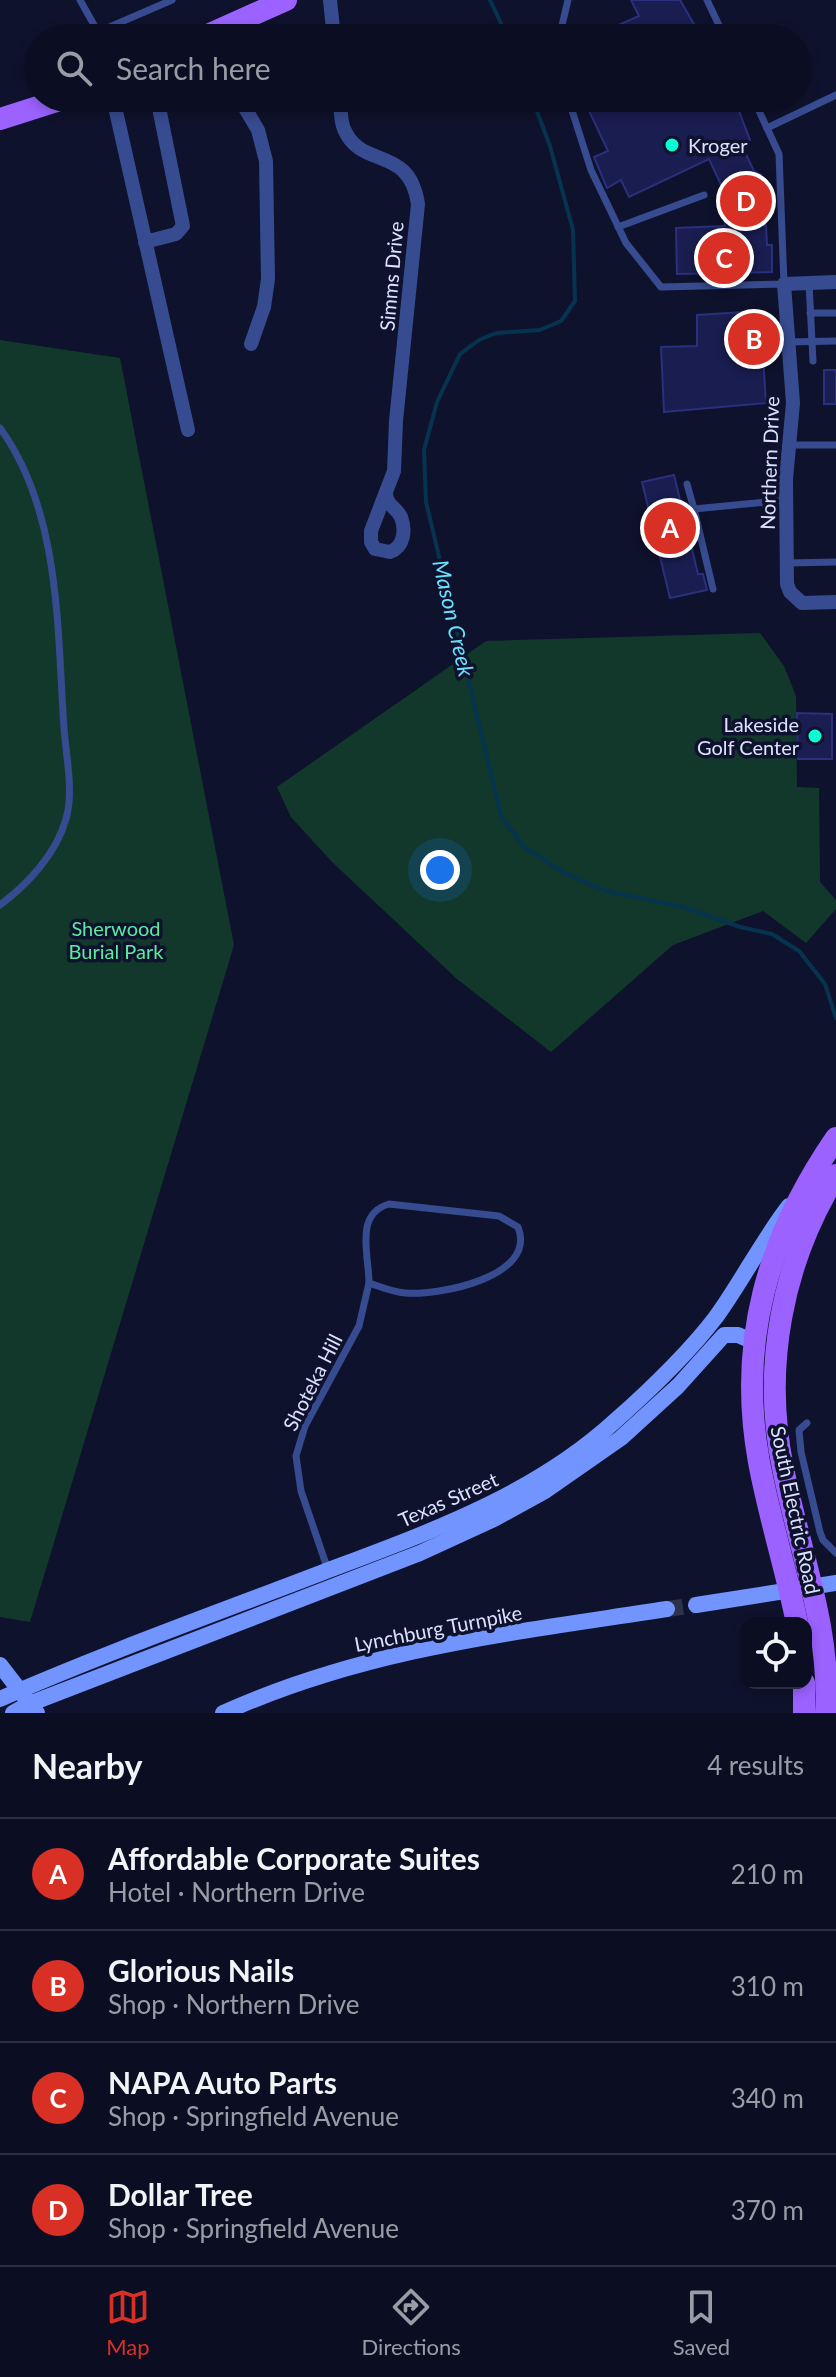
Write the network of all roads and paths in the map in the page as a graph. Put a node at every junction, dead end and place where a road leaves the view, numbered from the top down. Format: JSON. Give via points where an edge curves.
{"nodes":[{"id":1,"x":80,"y":0,"type":"edge"},
{"id":2,"x":172,"y":0,"type":"edge"},
{"id":3,"x":285,"y":0,"type":"edge"},
{"id":4,"x":330,"y":0,"type":"edge"},
{"id":5,"x":568,"y":0,"type":"edge"},
{"id":6,"x":707,"y":0,"type":"edge"},
{"id":7,"x":92,"y":24,"type":"edge"},
{"id":8,"x":121,"y":24,"type":"edge"},
{"id":9,"x":233,"y":24,"type":"edge"},
{"id":10,"x":333,"y":24,"type":"edge"},
{"id":11,"x":562,"y":24,"type":"edge"},
{"id":12,"x":718,"y":24,"type":"edge"},
{"id":13,"x":836,"y":95,"type":"edge"},
{"id":14,"x":812,"y":106,"type":"edge"},
{"id":15,"x":24,"y":111,"type":"edge"},
{"id":16,"x":116,"y":112,"type":"edge"},
{"id":17,"x":160,"y":112,"type":"edge"},
{"id":18,"x":247,"y":112,"type":"edge"},
{"id":19,"x":341,"y":112,"type":"edge"},
{"id":20,"x":572,"y":112,"type":"edge"},
{"id":21,"x":760,"y":112,"type":"edge"},
{"id":22,"x":800,"y":112,"type":"edge"},
{"id":23,"x":0,"y":119,"type":"edge"},
{"id":24,"x":767,"y":128,"type":"junction"},
{"id":25,"x":704,"y":195,"type":"dead end"},
{"id":26,"x":618,"y":227,"type":"junction"},
{"id":27,"x":145,"y":242,"type":"junction"},
{"id":28,"x":836,"y":282,"type":"edge"},
{"id":29,"x":809,"y":283,"type":"junction"},
{"id":30,"x":784,"y":284,"type":"junction"},
{"id":31,"x":810,"y":313,"type":"junction"},
{"id":32,"x":836,"y":313,"type":"edge"},
{"id":33,"x":812,"y":341,"type":"junction"},
{"id":34,"x":836,"y":341,"type":"edge"},
{"id":35,"x":788,"y":342,"type":"junction"},
{"id":36,"x":251,"y":344,"type":"dead end"},
{"id":37,"x":813,"y":361,"type":"dead end"},
{"id":38,"x":0,"y":428,"type":"edge"},
{"id":39,"x":188,"y":430,"type":"dead end"},
{"id":40,"x":788,"y":445,"type":"junction"},
{"id":41,"x":836,"y":445,"type":"edge"},
{"id":42,"x":687,"y":484,"type":"dead end"},
{"id":43,"x":386,"y":494,"type":"dead end"},
{"id":44,"x":786,"y":500,"type":"junction"},
{"id":45,"x":694,"y":509,"type":"junction"},
{"id":46,"x":836,"y":562,"type":"edge"},
{"id":47,"x":787,"y":563,"type":"junction"},
{"id":48,"x":713,"y":589,"type":"dead end"},
{"id":49,"x":836,"y":602,"type":"edge"},
{"id":50,"x":0,"y":905,"type":"edge"},
{"id":51,"x":834,"y":1141,"type":"edge"},
{"id":52,"x":836,"y":1175,"type":"edge"},
{"id":53,"x":805,"y":1186,"type":"junction"},
{"id":54,"x":369,"y":1283,"type":"junction"},
{"id":55,"x":754,"y":1342,"type":"junction"},
{"id":56,"x":807,"y":1423,"type":"dead end"},
{"id":57,"x":836,"y":1553,"type":"edge"},
{"id":58,"x":328,"y":1570,"type":"junction"},
{"id":59,"x":836,"y":1583,"type":"edge"},
{"id":60,"x":334,"y":1587,"type":"junction"},
{"id":61,"x":812,"y":1587,"type":"junction"},
{"id":62,"x":789,"y":1591,"type":"junction"},
{"id":63,"x":696,"y":1605,"type":"tunnel mouth"},
{"id":64,"x":667,"y":1609,"type":"tunnel mouth"},
{"id":65,"x":796,"y":1617,"type":"edge"},
{"id":66,"x":0,"y":1665,"type":"edge"},
{"id":67,"x":804,"y":1689,"type":"edge"},
{"id":68,"x":0,"y":1699,"type":"edge"},
{"id":69,"x":29,"y":1702,"type":"edge"},
{"id":70,"x":13,"y":1713,"type":"edge"},
{"id":71,"x":51,"y":1713,"type":"edge"},
{"id":72,"x":223,"y":1713,"type":"edge"},
{"id":73,"x":804,"y":1713,"type":"edge"},
{"id":74,"x":826,"y":1713,"type":"edge"}],
"edges":[{"from":1,"to":7,"type":"lane"},
{"from":2,"to":8,"type":"lane"},
{"from":3,"to":9,"type":"main road"},
{"from":4,"to":10,"type":"street"},
{"from":5,"to":11,"type":"lane"},
{"from":6,"to":12,"type":"lane"},
{"from":13,"to":14,"type":"lane"},
{"from":15,"to":23,"type":"main road"},
{"from":16,"to":27,"type":"street"},
{"from":17,"to":27,"type":"street","via":[[183,226],[176,234]]},
{"from":18,"to":36,"type":"street","via":[[266,161],[268,279]]},
{"from":19,"to":43,"type":"street","name":"Simms Drive","via":[[351,140],[411,177],[418,204],[394,471]]},
{"from":20,"to":26,"type":"lane","via":[[591,170]]},
{"from":21,"to":24,"type":"lane"},
{"from":22,"to":24,"type":"lane"},
{"from":24,"to":30,"type":"lane","via":[[779,154]]},
{"from":25,"to":26,"type":"lane"},
{"from":26,"to":30,"type":"lane","via":[[661,287]]},
{"from":27,"to":39,"type":"street"},
{"from":28,"to":29,"type":"street"},
{"from":29,"to":30,"type":"street"},
{"from":29,"to":31,"type":"lane"},
{"from":30,"to":35,"type":"street","name":"Northern Drive"},
{"from":31,"to":32,"type":"lane"},
{"from":31,"to":33,"type":"lane"},
{"from":33,"to":34,"type":"lane"},
{"from":33,"to":35,"type":"lane"},
{"from":33,"to":37,"type":"lane"},
{"from":35,"to":40,"type":"street","name":"Northern Drive","via":[[793,403]]},
{"from":38,"to":50,"type":"lane","via":[[24,467],[45,535],[59,644],[69,803],[47,858]]},
{"from":40,"to":41,"type":"lane"},
{"from":40,"to":44,"type":"street","name":"Northern Drive"},
{"from":42,"to":45,"type":"lane"},
{"from":44,"to":45,"type":"lane"},
{"from":44,"to":47,"type":"street","name":"Northern Drive"},
{"from":45,"to":48,"type":"lane"},
{"from":46,"to":47,"type":"lane"},
{"from":47,"to":49,"type":"street","name":"Northern Drive","via":[[787,584],[795,598],[802,603]]},
{"from":51,"to":53,"type":"main road","name":"South Electric Road"},
{"from":52,"to":61,"type":"main road","name":"South Electric Road","via":[[798,1250],[776,1355],[777,1430]]},
{"from":53,"to":55,"type":"main road","name":"South Electric Road","via":[[780,1236]]},
{"from":53,"to":58,"type":"main road","name":"Texas Street","via":[[689,1349],[595,1437],[499,1500]]},
{"from":54,"to":54,"type":"lane","name":"Shoteka Hill","via":[[406,1293],[430,1292],[490,1276],[512,1261],[521,1243],[518,1227],[499,1216],[378,1207],[365,1226]]},
{"from":54,"to":58,"type":"lane","name":"Shoteka Hill","via":[[359,1326],[305,1426],[296,1456],[301,1491]]},
{"from":55,"to":60,"type":"main road","name":"Texas Street","via":[[724,1335],[648,1414],[545,1491],[464,1534]]},
{"from":55,"to":62,"type":"main road","name":"South Electric Road","via":[[753,1427]]},
{"from":56,"to":57,"type":"lane","via":[[799,1430],[801,1452],[820,1532]]},
{"from":58,"to":60,"type":"lane","name":"Shoteka Hill"},
{"from":58,"to":69,"type":"main road","name":"Texas Street"},
{"from":59,"to":61,"type":"main road"},
{"from":60,"to":69,"type":"main road","name":"Texas Street"},
{"from":61,"to":62,"type":"main road"},
{"from":61,"to":74,"type":"main road","name":"South Electric Road","via":[[824,1650]]},
{"from":62,"to":63,"type":"main road"},
{"from":62,"to":65,"type":"main road","name":"South Electric Road"},
{"from":64,"to":72,"type":"main road","name":"Lynchburg Turnpike","via":[[377,1658]]},
{"from":66,"to":69,"type":"main road"},
{"from":67,"to":73,"type":"main road"},
{"from":68,"to":69,"type":"main road","name":"Texas Street"},
{"from":69,"to":70,"type":"main road","name":"Texas Street"},
{"from":69,"to":71,"type":"main road"}]}
